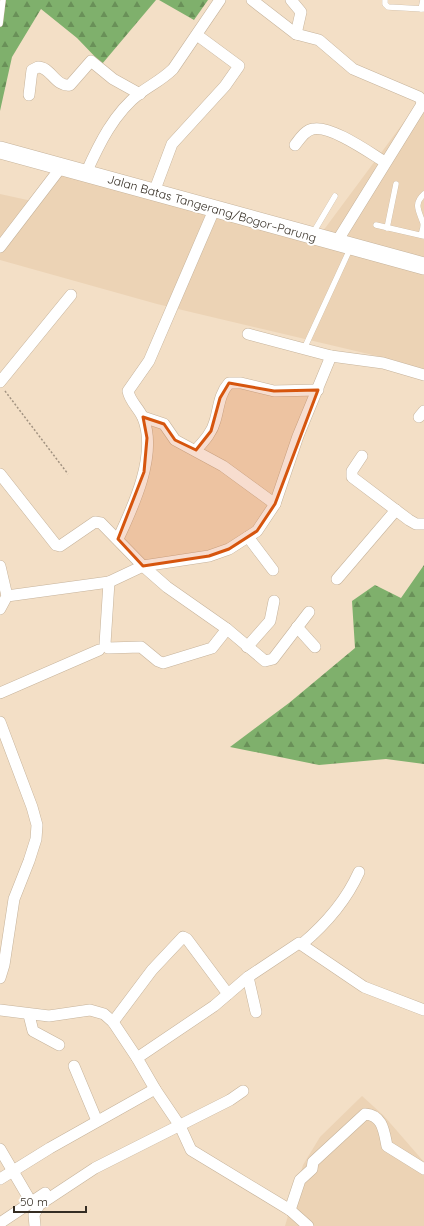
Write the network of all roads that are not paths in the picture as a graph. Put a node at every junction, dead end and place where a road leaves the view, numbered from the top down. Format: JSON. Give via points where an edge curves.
{"nodes":[{"id":1,"x":3,"y":0,"type":"edge"},
{"id":2,"x":7,"y":0,"type":"edge"},
{"id":3,"x":220,"y":0,"type":"edge"},
{"id":4,"x":252,"y":0,"type":"edge"},
{"id":5,"x":291,"y":0,"type":"edge"},
{"id":6,"x":385,"y":0,"type":"edge"},
{"id":7,"x":423,"y":0,"type":"edge"},
{"id":8,"x":423,"y":9,"type":"edge"},
{"id":9,"x":2,"y":12,"type":"junction"},
{"id":10,"x":0,"y":24,"type":"edge"},
{"id":11,"x":296,"y":34,"type":"junction"},
{"id":12,"x":197,"y":35,"type":"junction"},
{"id":13,"x":29,"y":94,"type":"dead end"},
{"id":14,"x":140,"y":94,"type":"junction"},
{"id":15,"x":295,"y":145,"type":"dead end"},
{"id":16,"x":0,"y":150,"type":"edge"},
{"id":17,"x":385,"y":162,"type":"junction"},
{"id":18,"x":62,"y":166,"type":"junction"},
{"id":19,"x":86,"y":173,"type":"junction"},
{"id":20,"x":396,"y":184,"type":"dead end"},
{"id":21,"x":154,"y":192,"type":"junction"},
{"id":22,"x":424,"y":194,"type":"edge"},
{"id":23,"x":335,"y":196,"type":"dead end"},
{"id":24,"x":214,"y":210,"type":"junction"},
{"id":25,"x":376,"y":225,"type":"dead end"},
{"id":26,"x":424,"y":225,"type":"edge"},
{"id":27,"x":387,"y":228,"type":"junction"},
{"id":28,"x":422,"y":236,"type":"edge"},
{"id":29,"x":311,"y":237,"type":"junction"},
{"id":30,"x":343,"y":245,"type":"junction"},
{"id":31,"x":0,"y":247,"type":"edge"},
{"id":32,"x":424,"y":266,"type":"edge"},
{"id":33,"x":71,"y":295,"type":"dead end"},
{"id":34,"x":248,"y":334,"type":"dead end"},
{"id":35,"x":304,"y":348,"type":"junction"},
{"id":36,"x":331,"y":356,"type":"junction"},
{"id":37,"x":424,"y":375,"type":"edge"},
{"id":38,"x":2,"y":387,"type":"edge"},
{"id":39,"x":318,"y":390,"type":"junction"},
{"id":40,"x":143,"y":417,"type":"junction"},
{"id":41,"x":196,"y":450,"type":"junction"},
{"id":42,"x":362,"y":456,"type":"dead end"},
{"id":43,"x":0,"y":474,"type":"edge"},
{"id":44,"x":275,"y":504,"type":"junction"},
{"id":45,"x":396,"y":510,"type":"junction"},
{"id":46,"x":424,"y":524,"type":"edge"},
{"id":47,"x":248,"y":537,"type":"junction"},
{"id":48,"x":118,"y":539,"type":"junction"},
{"id":49,"x":0,"y":566,"type":"edge"},
{"id":50,"x":143,"y":566,"type":"junction"},
{"id":51,"x":273,"y":570,"type":"dead end"},
{"id":52,"x":337,"y":579,"type":"dead end"},
{"id":53,"x":109,"y":582,"type":"junction"},
{"id":54,"x":7,"y":596,"type":"junction"},
{"id":55,"x":274,"y":601,"type":"dead end"},
{"id":56,"x":0,"y":609,"type":"edge"},
{"id":57,"x":309,"y":612,"type":"dead end"},
{"id":58,"x":297,"y":627,"type":"junction"},
{"id":59,"x":227,"y":629,"type":"junction"},
{"id":60,"x":247,"y":647,"type":"junction"},
{"id":61,"x":315,"y":647,"type":"dead end"},
{"id":62,"x":99,"y":650,"type":"dead end"},
{"id":63,"x":0,"y":693,"type":"edge"},
{"id":64,"x":0,"y":722,"type":"edge"},
{"id":65,"x":360,"y":872,"type":"dead end"},
{"id":66,"x":302,"y":944,"type":"junction"},
{"id":67,"x":248,"y":977,"type":"junction"},
{"id":68,"x":0,"y":978,"type":"edge"},
{"id":69,"x":228,"y":994,"type":"junction"},
{"id":70,"x":0,"y":1010,"type":"edge"},
{"id":71,"x":424,"y":1010,"type":"edge"},
{"id":72,"x":256,"y":1012,"type":"dead end"},
{"id":73,"x":29,"y":1014,"type":"junction"},
{"id":74,"x":113,"y":1022,"type":"junction"},
{"id":75,"x":59,"y":1045,"type":"dead end"},
{"id":76,"x":137,"y":1058,"type":"junction"},
{"id":77,"x":74,"y":1066,"type":"dead end"},
{"id":78,"x":155,"y":1089,"type":"junction"},
{"id":79,"x":243,"y":1091,"type":"dead end"},
{"id":80,"x":97,"y":1121,"type":"junction"},
{"id":81,"x":180,"y":1126,"type":"junction"},
{"id":82,"x":0,"y":1149,"type":"edge"},
{"id":83,"x":424,"y":1169,"type":"edge"},
{"id":84,"x":14,"y":1171,"type":"junction"},
{"id":85,"x":72,"y":1175,"type":"dead end"},
{"id":86,"x":0,"y":1180,"type":"edge"},
{"id":87,"x":31,"y":1202,"type":"junction"},
{"id":88,"x":290,"y":1210,"type":"junction"},
{"id":89,"x":0,"y":1223,"type":"edge"},
{"id":90,"x":35,"y":1226,"type":"edge"},
{"id":91,"x":308,"y":1226,"type":"edge"}],
"edges":[{"from":1,"to":9,"type":"lane"},
{"from":2,"to":9,"type":"lane"},
{"from":3,"to":12,"type":"street"},
{"from":4,"to":11,"type":"street"},
{"from":5,"to":11,"type":"street","via":[[302,12]]},
{"from":6,"to":8,"type":"lane","via":[[388,7]]},
{"from":7,"to":8,"type":"lane"},
{"from":9,"to":10,"type":"lane"},
{"from":11,"to":17,"type":"street","via":[[319,40],[353,69],[421,99],[421,106]]},
{"from":12,"to":14,"type":"street","via":[[173,69]]},
{"from":12,"to":21,"type":"street","via":[[239,66],[225,86],[172,144]]},
{"from":13,"to":14,"type":"street","via":[[32,70],[38,67],[44,69],[54,79],[70,85],[91,61],[125,87]]},
{"from":14,"to":19,"type":"street","via":[[105,135]]},
{"from":15,"to":17,"type":"street","via":[[308,131],[319,129],[346,138]]},
{"from":16,"to":18,"type":"main road","name":"Jalan Batas Tangerang/Bogor–Parung"},
{"from":17,"to":30,"type":"street"},
{"from":18,"to":19,"type":"main road","name":"Jalan Batas Tangerang/Bogor–Parung"},
{"from":18,"to":31,"type":"street"},
{"from":19,"to":21,"type":"main road","name":"Jalan Batas Tangerang/Bogor–Parung"},
{"from":20,"to":27,"type":"lane"},
{"from":21,"to":24,"type":"main road","name":"Jalan Batas Tangerang/Bogor–Parung"},
{"from":22,"to":26,"type":"lane","via":[[417,203]]},
{"from":23,"to":29,"type":"lane"},
{"from":24,"to":29,"type":"main road","name":"Jalan Batas Tangerang/Bogor–Parung"},
{"from":24,"to":40,"type":"street","via":[[149,361],[128,392]]},
{"from":25,"to":27,"type":"lane"},
{"from":26,"to":28,"type":"lane"},
{"from":27,"to":28,"type":"lane"},
{"from":29,"to":30,"type":"main road","name":"Jalan Batas Tangerang/Bogor–Parung"},
{"from":30,"to":32,"type":"main road","name":"Jalan Batas Tangerang/Bogor–Parung"},
{"from":30,"to":35,"type":"lane"},
{"from":33,"to":38,"type":"street"},
{"from":34,"to":35,"type":"street"},
{"from":35,"to":36,"type":"street"},
{"from":36,"to":37,"type":"street","via":[[383,363]]},
{"from":36,"to":39,"type":"street"},
{"from":39,"to":41,"type":"street","via":[[274,391],[241,383],[229,383],[220,398],[211,431]]},
{"from":39,"to":44,"type":"street","via":[[298,436]]},
{"from":40,"to":41,"type":"street","via":[[164,424],[175,440]]},
{"from":40,"to":48,"type":"street","via":[[147,438],[141,488]]},
{"from":41,"to":44,"type":"street"},
{"from":42,"to":45,"type":"street","via":[[351,476]]},
{"from":43,"to":48,"type":"street","via":[[58,546],[95,522],[101,523]]},
{"from":44,"to":47,"type":"street","via":[[261,526]]},
{"from":45,"to":46,"type":"street","via":[[414,524]]},
{"from":45,"to":52,"type":"street"},
{"from":47,"to":50,"type":"street","via":[[229,549],[209,556]]},
{"from":47,"to":51,"type":"street"},
{"from":48,"to":50,"type":"street"},
{"from":49,"to":54,"type":"street"},
{"from":50,"to":53,"type":"street"},
{"from":50,"to":59,"type":"street","via":[[167,587]]},
{"from":53,"to":54,"type":"street"},
{"from":53,"to":59,"type":"street","via":[[105,644],[108,648],[141,647],[163,663],[212,648]]},
{"from":54,"to":56,"type":"street"},
{"from":55,"to":60,"type":"street","via":[[270,621]]},
{"from":57,"to":58,"type":"street"},
{"from":58,"to":60,"type":"street","via":[[269,661],[265,661]]},
{"from":58,"to":61,"type":"street"},
{"from":59,"to":60,"type":"street"},
{"from":62,"to":63,"type":"street"},
{"from":64,"to":68,"type":"street","via":[[37,825],[36,839],[14,900]]},
{"from":65,"to":66,"type":"street","via":[[335,913]]},
{"from":66,"to":67,"type":"street","via":[[298,943]]},
{"from":66,"to":71,"type":"street","via":[[364,987]]},
{"from":67,"to":69,"type":"street"},
{"from":67,"to":72,"type":"street"},
{"from":69,"to":74,"type":"street","via":[[183,937],[152,970]]},
{"from":69,"to":76,"type":"street"},
{"from":70,"to":73,"type":"street"},
{"from":73,"to":74,"type":"street","via":[[60,1015],[90,1010],[104,1014]]},
{"from":73,"to":75,"type":"street","via":[[33,1031]]},
{"from":74,"to":76,"type":"street"},
{"from":76,"to":78,"type":"street"},
{"from":77,"to":80,"type":"street"},
{"from":78,"to":80,"type":"street"},
{"from":78,"to":81,"type":"street"},
{"from":79,"to":81,"type":"street"},
{"from":80,"to":84,"type":"street"},
{"from":81,"to":88,"type":"street","via":[[188,1146],[194,1153]]},
{"from":81,"to":90,"type":"street","via":[[107,1162],[39,1205],[34,1215]]},
{"from":82,"to":84,"type":"street"},
{"from":83,"to":88,"type":"street","via":[[387,1146],[383,1125],[373,1116],[365,1114],[313,1162],[312,1169],[300,1180]]},
{"from":84,"to":86,"type":"street"},
{"from":84,"to":87,"type":"street"},
{"from":85,"to":87,"type":"street"},
{"from":87,"to":89,"type":"street"},
{"from":88,"to":91,"type":"street"}]}
